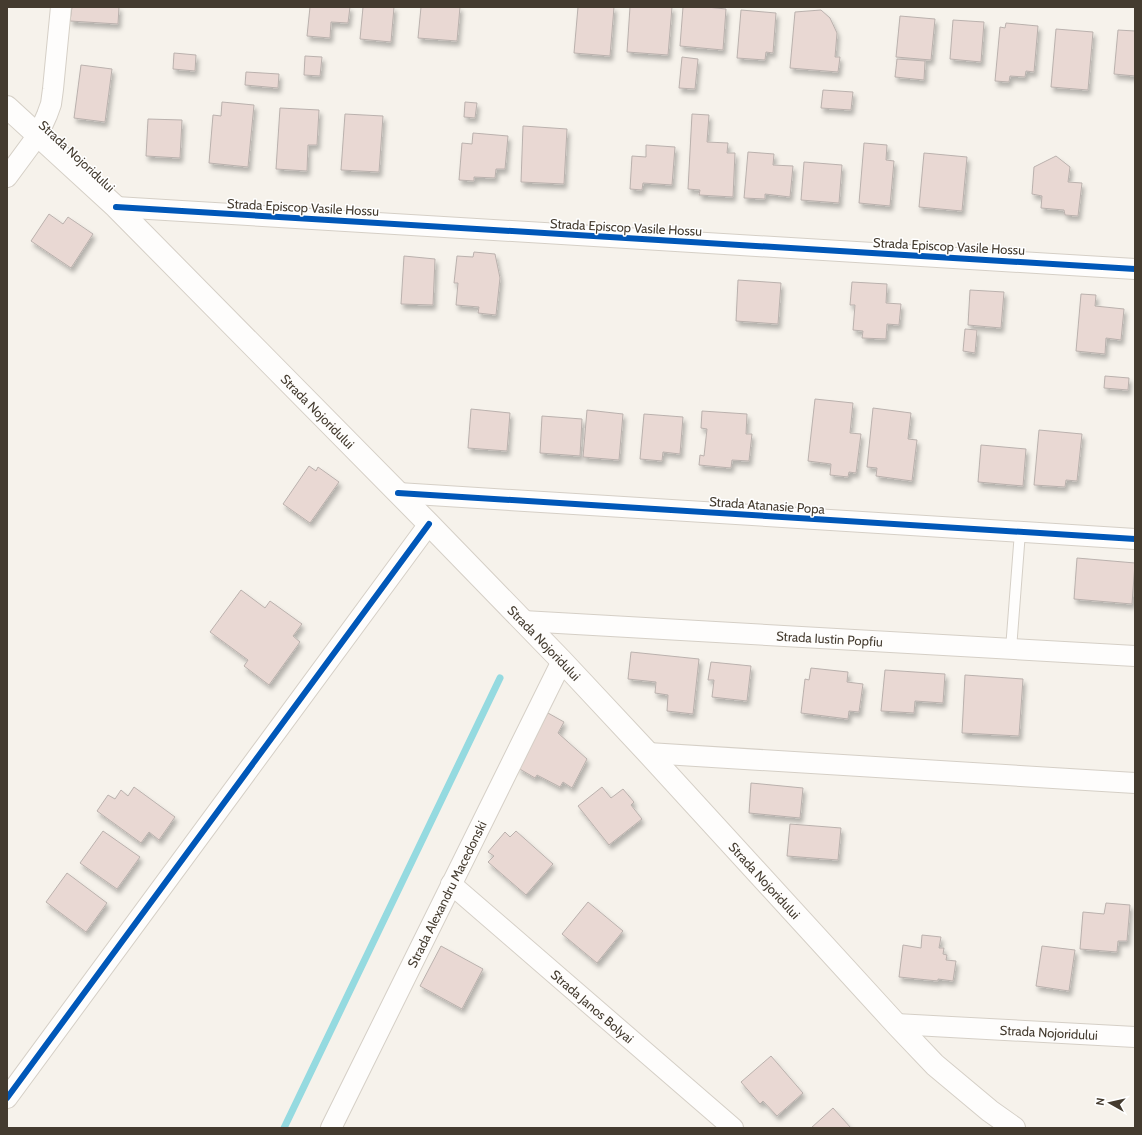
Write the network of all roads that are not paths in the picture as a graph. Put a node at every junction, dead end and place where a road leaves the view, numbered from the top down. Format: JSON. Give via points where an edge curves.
{"nodes":[{"id":1,"x":61,"y":7,"type":"edge"},
{"id":2,"x":7,"y":107,"type":"edge"},
{"id":3,"x":38,"y":135,"type":"junction"},
{"id":4,"x":7,"y":176,"type":"edge"},
{"id":5,"x":116,"y":207,"type":"junction"},
{"id":6,"x":1135,"y":269,"type":"edge"},
{"id":7,"x":398,"y":493,"type":"junction"},
{"id":8,"x":429,"y":524,"type":"junction"},
{"id":9,"x":1020,"y":532,"type":"junction"},
{"id":10,"x":1135,"y":539,"type":"edge"},
{"id":11,"x":523,"y":621,"type":"junction"},
{"id":12,"x":1011,"y":649,"type":"junction"},
{"id":13,"x":1135,"y":656,"type":"edge"},
{"id":14,"x":562,"y":661,"type":"junction"},
{"id":15,"x":648,"y":753,"type":"junction"},
{"id":16,"x":1135,"y":783,"type":"edge"},
{"id":17,"x":451,"y":884,"type":"junction"},
{"id":18,"x":896,"y":1024,"type":"junction"},
{"id":19,"x":1135,"y":1038,"type":"edge"},
{"id":20,"x":7,"y":1098,"type":"edge"},
{"id":21,"x":331,"y":1128,"type":"edge"},
{"id":22,"x":733,"y":1128,"type":"edge"},
{"id":23,"x":1014,"y":1128,"type":"edge"}],
"edges":[{"from":1,"to":3,"type":"street","via":[[51,104]]},
{"from":2,"to":3,"type":"main road","name":"Strada Nojoridului"},
{"from":3,"to":4,"type":"street"},
{"from":3,"to":5,"type":"main road","name":"Strada Nojoridului"},
{"from":5,"to":6,"type":"street","name":"Strada Episcop Vasile Hossu"},
{"from":5,"to":7,"type":"main road","name":"Strada Nojoridului"},
{"from":7,"to":8,"type":"main road","name":"Strada Nojoridului"},
{"from":7,"to":9,"type":"street","name":"Strada Atanasie Popa"},
{"from":8,"to":11,"type":"main road","name":"Strada Nojoridului"},
{"from":8,"to":20,"type":"street"},
{"from":9,"to":10,"type":"street","name":"Strada Atanasie Popa"},
{"from":9,"to":12,"type":"lane"},
{"from":11,"to":12,"type":"street","name":"Strada Iustin Popfiu"},
{"from":11,"to":14,"type":"main road","name":"Strada Nojoridului"},
{"from":12,"to":13,"type":"street","name":"Strada Iustin Popfiu"},
{"from":14,"to":15,"type":"main road","name":"Strada Nojoridului"},
{"from":14,"to":17,"type":"street","name":"Strada Alexandru Macedonski"},
{"from":15,"to":16,"type":"street"},
{"from":15,"to":18,"type":"main road","name":"Strada Nojoridului"},
{"from":17,"to":21,"type":"street","name":"Strada Alexandru Macedonski"},
{"from":17,"to":22,"type":"street","name":"Strada Janos Bolyai"},
{"from":18,"to":19,"type":"street","name":"Strada Nojoridului"},
{"from":18,"to":23,"type":"main road","via":[[935,1065]]}]}
